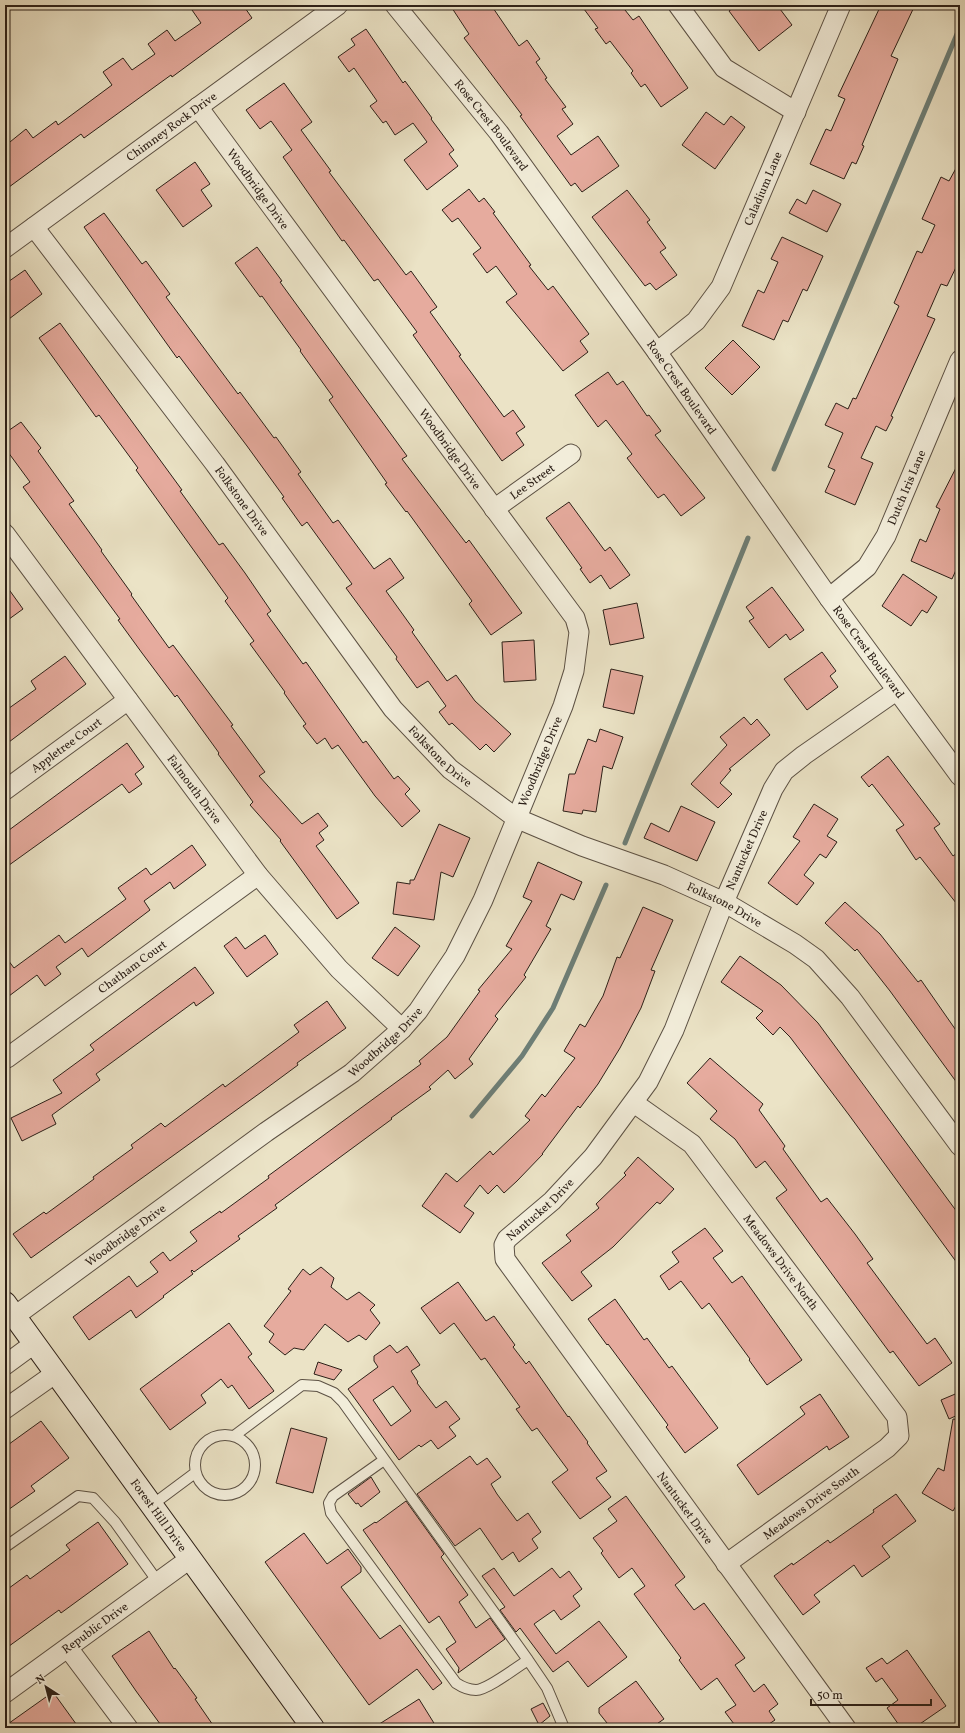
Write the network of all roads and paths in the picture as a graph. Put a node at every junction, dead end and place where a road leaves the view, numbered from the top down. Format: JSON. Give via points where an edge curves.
{"nodes":[{"id":1,"x":338,"y":5,"type":"edge"},
{"id":2,"x":395,"y":5,"type":"edge"},
{"id":3,"x":678,"y":5,"type":"edge"},
{"id":4,"x":841,"y":5,"type":"edge"},
{"id":5,"x":198,"y":107,"type":"junction"},
{"id":6,"x":796,"y":112,"type":"junction"},
{"id":7,"x":34,"y":227,"type":"junction"},
{"id":8,"x":5,"y":248,"type":"edge"},
{"id":9,"x":657,"y":352,"type":"junction"},
{"id":10,"x":960,"y":360,"type":"edge"},
{"id":11,"x":571,"y":454,"type":"dead end"},
{"id":12,"x":494,"y":509,"type":"junction"},
{"id":13,"x":5,"y":534,"type":"edge"},
{"id":14,"x":829,"y":598,"type":"junction"},
{"id":15,"x":896,"y":691,"type":"junction"},
{"id":16,"x":128,"y":700,"type":"junction"},
{"id":17,"x":960,"y":776,"type":"edge"},
{"id":18,"x":5,"y":790,"type":"edge"},
{"id":19,"x":516,"y":818,"type":"junction"},
{"id":20,"x":258,"y":875,"type":"junction"},
{"id":21,"x":724,"y":902,"type":"junction"},
{"id":22,"x":402,"y":1029,"type":"junction"},
{"id":23,"x":7,"y":1058,"type":"dead end"},
{"id":24,"x":634,"y":1103,"type":"junction"},
{"id":25,"x":960,"y":1146,"type":"edge"},
{"id":26,"x":10,"y":1309,"type":"edge"},
{"id":27,"x":34,"y":1343,"type":"junction"},
{"id":28,"x":5,"y":1365,"type":"edge"},
{"id":29,"x":56,"y":1373,"type":"junction"},
{"id":30,"x":5,"y":1409,"type":"edge"},
{"id":31,"x":234,"y":1436,"type":"junction"},
{"id":32,"x":895,"y":1440,"type":"joint"},
{"id":33,"x":384,"y":1460,"type":"junction"},
{"id":34,"x":195,"y":1473,"type":"junction"},
{"id":35,"x":152,"y":1505,"type":"junction"},
{"id":36,"x":5,"y":1548,"type":"edge"},
{"id":37,"x":191,"y":1558,"type":"junction"},
{"id":38,"x":726,"y":1564,"type":"junction"},
{"id":39,"x":162,"y":1580,"type":"junction"},
{"id":40,"x":68,"y":1648,"type":"junction"},
{"id":41,"x":528,"y":1660,"type":"junction"},
{"id":42,"x":5,"y":1693,"type":"edge"},
{"id":43,"x":128,"y":1728,"type":"edge"},
{"id":44,"x":313,"y":1728,"type":"edge"},
{"id":45,"x":564,"y":1728,"type":"edge"},
{"id":46,"x":846,"y":1728,"type":"edge"}],
"edges":[{"from":1,"to":5,"type":"street","name":"Chimney Rock Drive"},
{"from":2,"to":9,"type":"street","name":"Rose Crest Boulevard","via":[[499,133]]},
{"from":3,"to":6,"type":"street","via":[[724,68]]},
{"from":4,"to":6,"type":"street","name":"Caladium Lane"},
{"from":5,"to":7,"type":"street","name":"Chimney Rock Drive"},
{"from":5,"to":12,"type":"street","name":"Woodbridge Drive"},
{"from":6,"to":9,"type":"street","name":"Caladium Lane","via":[[721,287],[696,321]]},
{"from":7,"to":8,"type":"street","name":"Chimney Rock Drive"},
{"from":7,"to":19,"type":"street","name":"Folkstone Drive","via":[[215,464],[393,709],[450,769]]},
{"from":9,"to":14,"type":"street","name":"Rose Crest Boulevard"},
{"from":10,"to":14,"type":"street","name":"Dutch Iris Lane","via":[[886,536],[867,567]]},
{"from":11,"to":12,"type":"street","name":"Lee Street"},
{"from":12,"to":19,"type":"street","name":"Woodbridge Drive","via":[[575,618],[579,632],[574,671],[564,706]]},
{"from":13,"to":16,"type":"street","name":"Falmouth Drive"},
{"from":14,"to":15,"type":"street","name":"Rose Crest Boulevard"},
{"from":15,"to":17,"type":"street","name":"Rose Crest Boulevard"},
{"from":15,"to":21,"type":"street","name":"Nantucket Drive","via":[[784,771],[773,789]]},
{"from":16,"to":18,"type":"street","name":"Appletree Court"},
{"from":16,"to":20,"type":"street","name":"Falmouth Drive"},
{"from":19,"to":21,"type":"street","name":"Folkstone Drive","via":[[582,846],[664,875]]},
{"from":19,"to":22,"type":"street","name":"Woodbridge Drive","via":[[483,900],[456,956],[418,1011]]},
{"from":20,"to":22,"type":"street","name":"Falmouth Drive","via":[[339,969]]},
{"from":20,"to":23,"type":"street","name":"Chatham Court"},
{"from":21,"to":24,"type":"street","name":"Nantucket Drive","via":[[674,1030],[648,1082]]},
{"from":21,"to":25,"type":"street","name":"Folkstone Drive","via":[[816,959],[850,997]]},
{"from":22,"to":26,"type":"street","name":"Woodbridge Drive","via":[[352,1073]]},
{"from":24,"to":32,"type":"street","name":"Meadows Drive North","via":[[692,1144],[722,1181],[897,1417],[899,1436]]},
{"from":24,"to":38,"type":"street","name":"Nantucket Drive","via":[[588,1163],[552,1201],[507,1239],[504,1245],[505,1259]]},
{"from":26,"to":27,"type":"main road","name":"Forest Hill Drive"},
{"from":27,"to":28,"type":"street"},
{"from":27,"to":29,"type":"main road","name":"Forest Hill Drive"},
{"from":29,"to":30,"type":"street"},
{"from":29,"to":35,"type":"main road","name":"Forest Hill Drive"},
{"from":31,"to":33,"type":"lane","via":[[302,1385],[318,1386],[334,1393],[343,1402]]},
{"from":31,"to":34,"type":"lane","via":[[213,1437],[204,1443],[198,1452]]},
{"from":31,"to":34,"type":"lane","via":[[244,1441],[255,1457],[256,1468],[253,1478],[246,1487],[230,1495],[219,1495],[201,1484]]},
{"from":32,"to":38,"type":"street","name":"Meadows Drive South"},
{"from":33,"to":41,"type":"lane"},
{"from":33,"to":41,"type":"lane","via":[[333,1496],[328,1504],[332,1512],[456,1683],[477,1690]]},
{"from":34,"to":35,"type":"lane"},
{"from":35,"to":37,"type":"main road","name":"Forest Hill Drive"},
{"from":36,"to":39,"type":"lane","via":[[78,1496],[93,1498]]},
{"from":37,"to":39,"type":"street","name":"Republic Drive"},
{"from":37,"to":44,"type":"main road","name":"Forest Hill Drive"},
{"from":38,"to":46,"type":"street","name":"Nantucket Drive"},
{"from":39,"to":40,"type":"street","name":"Republic Drive"},
{"from":40,"to":42,"type":"street","name":"Republic Drive"},
{"from":40,"to":43,"type":"street"},
{"from":41,"to":45,"type":"lane","via":[[546,1688]]}]}
